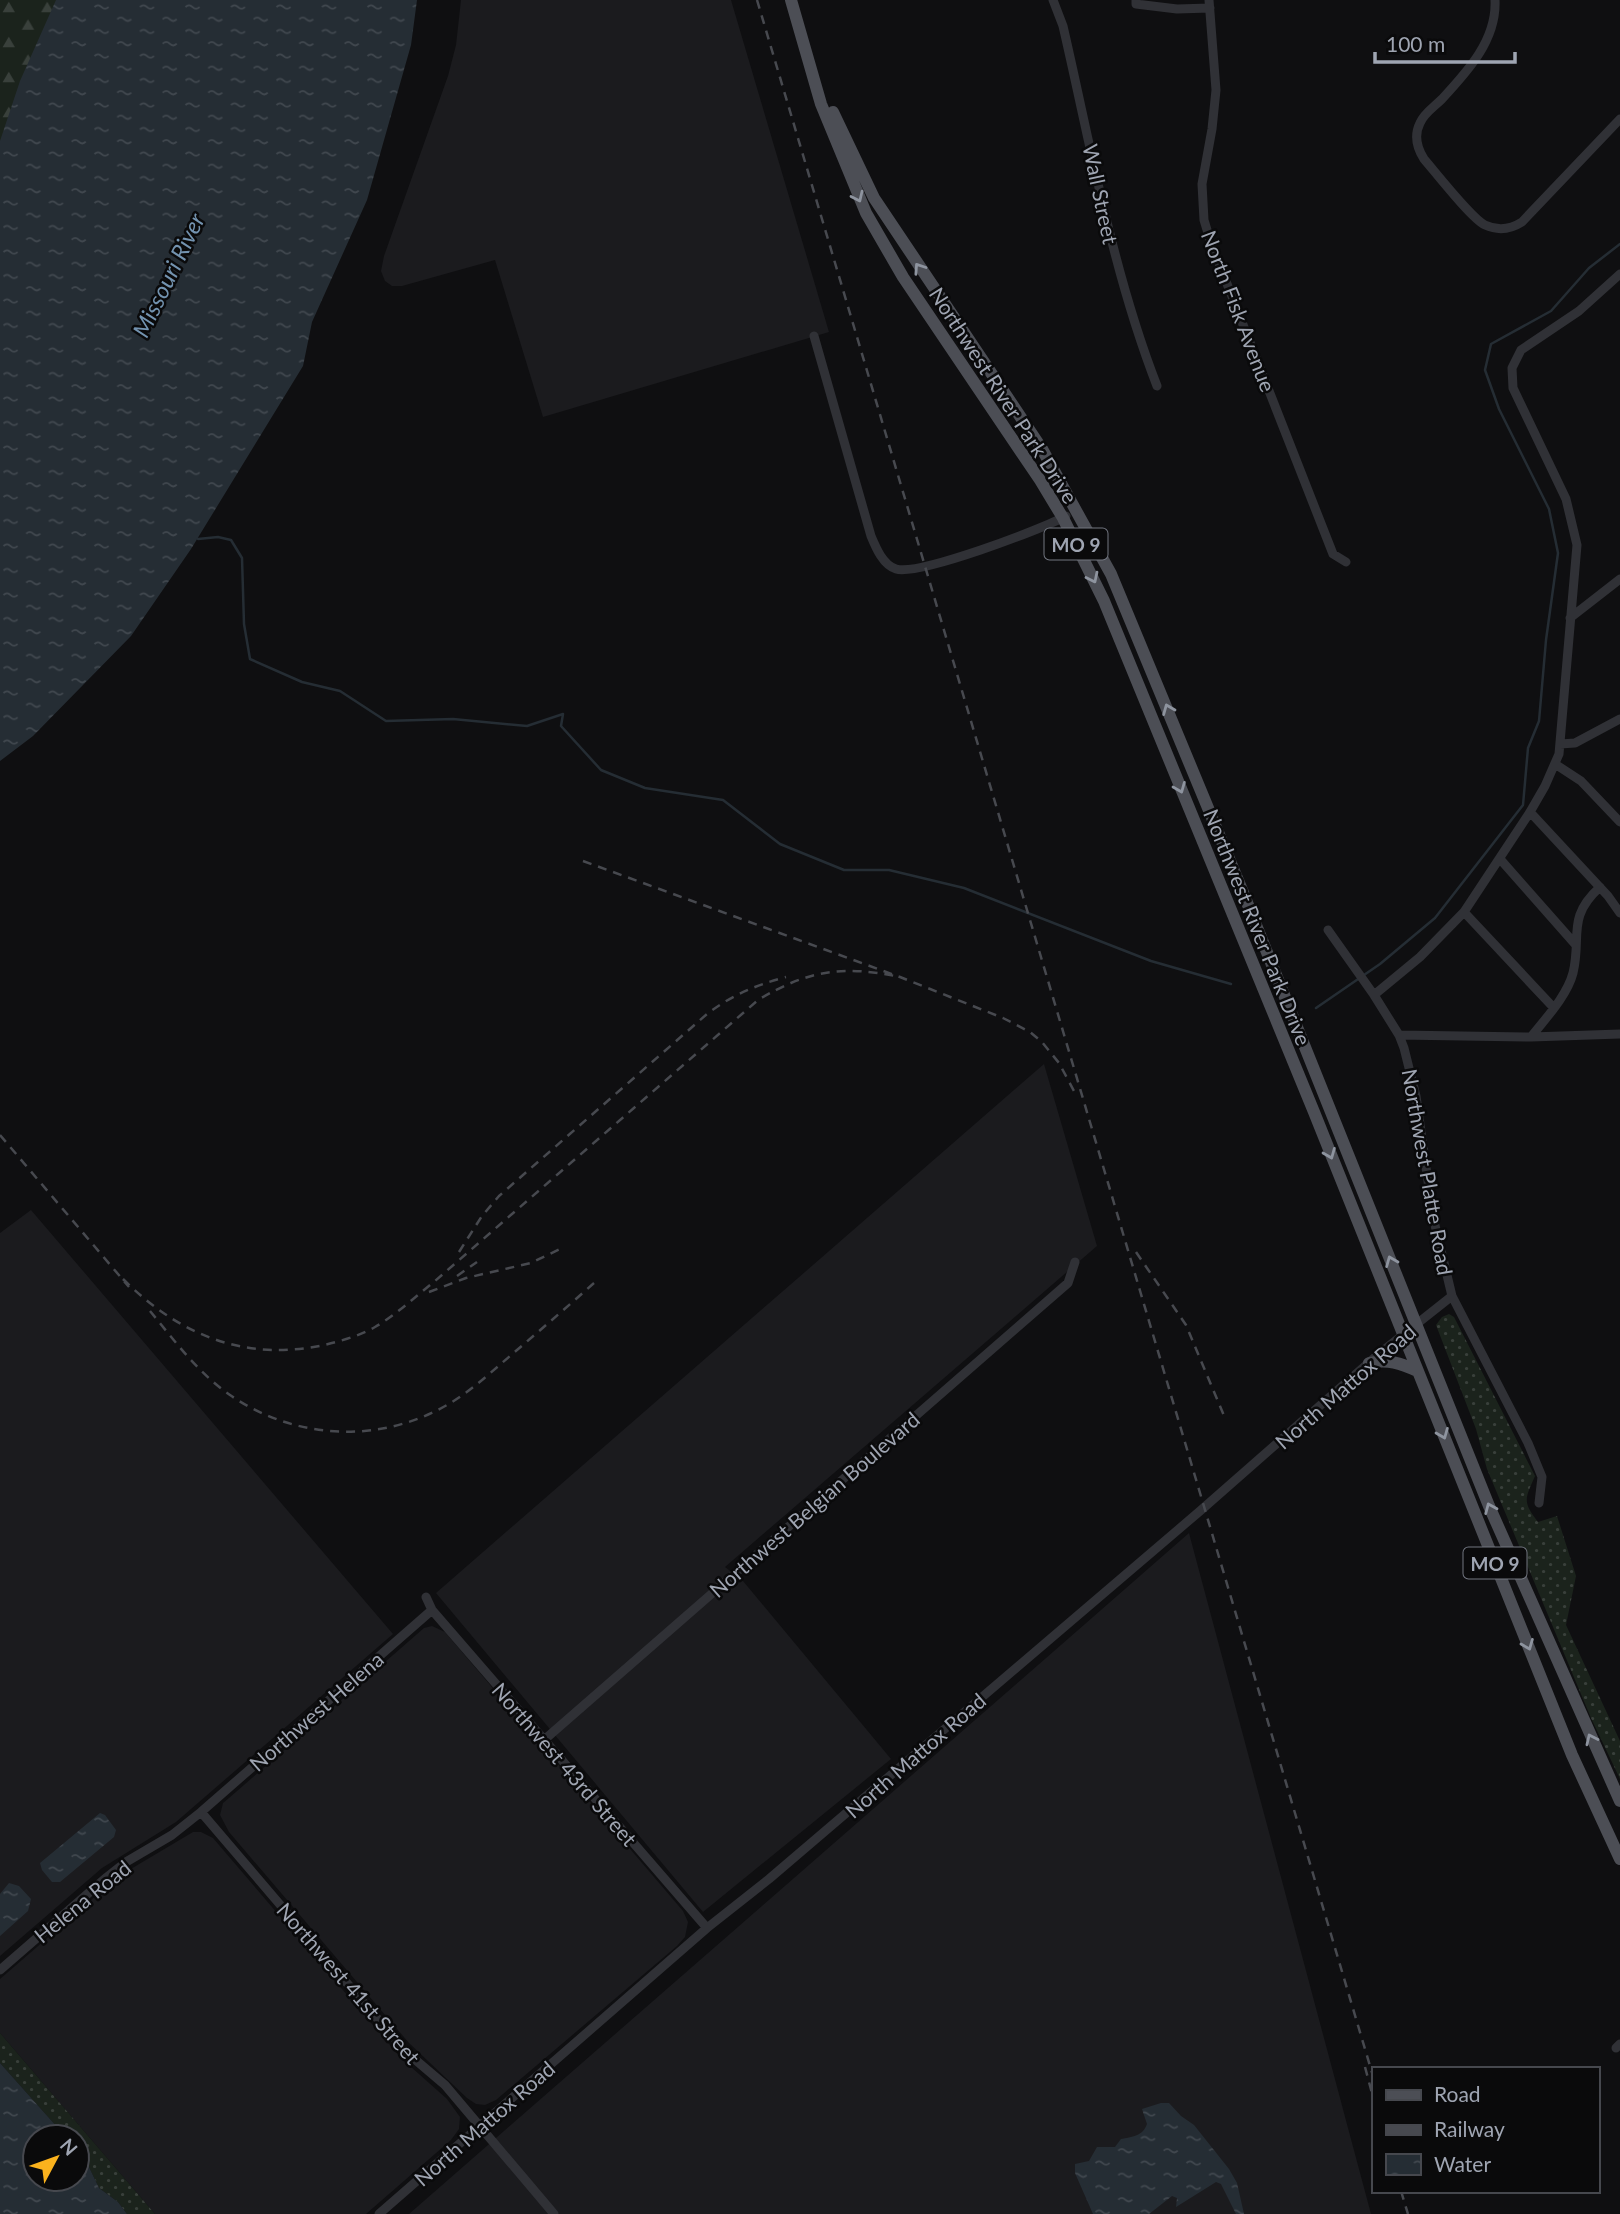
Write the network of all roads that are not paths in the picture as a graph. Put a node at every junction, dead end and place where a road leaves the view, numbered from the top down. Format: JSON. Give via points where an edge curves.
{"nodes":[{"id":1,"x":791,"y":0,"type":"edge"},
{"id":2,"x":1053,"y":0,"type":"edge"},
{"id":3,"x":1136,"y":0,"type":"edge"},
{"id":4,"x":1495,"y":0,"type":"edge"},
{"id":5,"x":1210,"y":4,"type":"edge"},
{"id":6,"x":803,"y":40,"type":"junction"},
{"id":7,"x":1620,"y":119,"type":"edge"},
{"id":8,"x":1620,"y":275,"type":"edge"},
{"id":9,"x":814,"y":336,"type":"dead end"},
{"id":10,"x":1157,"y":386,"type":"dead end"},
{"id":11,"x":1077,"y":510,"type":"junction"},
{"id":12,"x":1063,"y":518,"type":"junction"},
{"id":13,"x":1346,"y":562,"type":"dead end"},
{"id":14,"x":1620,"y":579,"type":"edge"},
{"id":15,"x":1570,"y":618,"type":"junction"},
{"id":16,"x":1620,"y":719,"type":"edge"},
{"id":17,"x":1560,"y":744,"type":"junction"},
{"id":18,"x":1555,"y":764,"type":"junction"},
{"id":19,"x":1530,"y":812,"type":"junction"},
{"id":20,"x":1620,"y":822,"type":"edge"},
{"id":21,"x":1500,"y":859,"type":"junction"},
{"id":22,"x":1600,"y":887,"type":"junction"},
{"id":23,"x":1242,"y":890,"type":"junction"},
{"id":24,"x":1224,"y":897,"type":"junction"},
{"id":25,"x":1464,"y":912,"type":"junction"},
{"id":26,"x":1620,"y":913,"type":"edge"},
{"id":27,"x":1328,"y":930,"type":"dead end"},
{"id":28,"x":1575,"y":944,"type":"junction"},
{"id":29,"x":1371,"y":991,"type":"junction"},
{"id":30,"x":1553,"y":1007,"type":"junction"},
{"id":31,"x":1620,"y":1034,"type":"edge"},
{"id":32,"x":1399,"y":1035,"type":"junction"},
{"id":33,"x":1531,"y":1037,"type":"junction"},
{"id":34,"x":1075,"y":1262,"type":"dead end"},
{"id":35,"x":1452,"y":1296,"type":"junction"},
{"id":36,"x":1417,"y":1324,"type":"junction"},
{"id":37,"x":1403,"y":1335,"type":"junction"},
{"id":38,"x":1369,"y":1363,"type":"junction"},
{"id":39,"x":1417,"y":1371,"type":"junction"},
{"id":40,"x":1539,"y":1503,"type":"dead end"},
{"id":41,"x":426,"y":1597,"type":"dead end"},
{"id":42,"x":432,"y":1610,"type":"junction"},
{"id":43,"x":544,"y":1740,"type":"junction"},
{"id":44,"x":1620,"y":1801,"type":"edge"},
{"id":45,"x":201,"y":1812,"type":"junction"},
{"id":46,"x":1620,"y":1859,"type":"edge"},
{"id":47,"x":707,"y":1928,"type":"junction"},
{"id":48,"x":0,"y":1970,"type":"edge"},
{"id":49,"x":480,"y":2126,"type":"junction"},
{"id":50,"x":379,"y":2214,"type":"edge"},
{"id":51,"x":554,"y":2214,"type":"edge"}],
"edges":[{"from":1,"to":6,"type":"main road","name":"Northwest River Park Drive","number":"MO 9"},
{"from":2,"to":10,"type":"street","name":"Wall Street","via":[[1063,26],[1126,299]]},
{"from":3,"to":5,"type":"street","via":[[1136,4],[1177,9]]},
{"from":4,"to":7,"type":"street","via":[[1490,30],[1474,63],[1424,115],[1417,133],[1424,159],[1480,222],[1501,229],[1517,225]]},
{"from":5,"to":13,"type":"street","name":"North Fisk Avenue","via":[[1216,90],[1202,184],[1204,220],[1333,554]]},
{"from":11,"to":6,"type":"main road","name":"Northwest River Park Drive","number":"MO 9","one_way":true,"via":[[1011,402],[874,198]]},
{"from":6,"to":12,"type":"main road","name":"Northwest River Park Drive","number":"MO 9","one_way":true,"via":[[835,142],[881,241]]},
{"from":8,"to":15,"type":"street","via":[[1579,311],[1526,346],[1512,368],[1513,388],[1574,525],[1577,545]]},
{"from":9,"to":12,"type":"street","via":[[872,536],[893,569],[926,567]]},
{"from":11,"to":12,"type":"street"},
{"from":23,"to":11,"type":"main road","name":"Northwest River Park Drive","number":"MO 9","one_way":true,"via":[[1130,617]]},
{"from":12,"to":24,"type":"main road","name":"Northwest River Park Drive","number":"MO 9","one_way":true,"via":[[1126,652]]},
{"from":14,"to":15,"type":"street"},
{"from":15,"to":17,"type":"street"},
{"from":16,"to":17,"type":"street","via":[[1575,743]]},
{"from":17,"to":18,"type":"street"},
{"from":18,"to":19,"type":"street"},
{"from":18,"to":20,"type":"street","via":[[1581,781]]},
{"from":19,"to":21,"type":"street"},
{"from":19,"to":22,"type":"street"},
{"from":21,"to":25,"type":"street"},
{"from":21,"to":28,"type":"street"},
{"from":22,"to":26,"type":"street"},
{"from":22,"to":28,"type":"street","via":[[1577,919]]},
{"from":23,"to":24,"type":"main road"},
{"from":36,"to":23,"type":"main road","name":"Northwest River Park Drive","number":"MO 9","one_way":true},
{"from":24,"to":37,"type":"main road","name":"Northwest River Park Drive","number":"MO 9","one_way":true},
{"from":25,"to":29,"type":"street","via":[[1420,957]]},
{"from":25,"to":30,"type":"street"},
{"from":27,"to":29,"type":"street","name":"Northwest Platte Road"},
{"from":28,"to":30,"type":"street","via":[[1572,974]]},
{"from":29,"to":32,"type":"street","name":"Northwest Platte Road"},
{"from":30,"to":33,"type":"street"},
{"from":31,"to":33,"type":"street"},
{"from":32,"to":33,"type":"street"},
{"from":32,"to":35,"type":"street","name":"Northwest Platte Road","via":[[1412,1076],[1433,1217]]},
{"from":34,"to":43,"type":"street","name":"Northwest Belgian Boulevard","via":[[1068,1283]]},
{"from":35,"to":36,"type":"street","name":"North Mattox Road"},
{"from":35,"to":40,"type":"street","name":"Northwest Platte Road","via":[[1538,1466],[1542,1478]]},
{"from":36,"to":37,"type":"street","name":"North Mattox Road"},
{"from":44,"to":36,"type":"main road","name":"Northwest River Park Drive","number":"MO 9","one_way":true,"via":[[1489,1506]]},
{"from":37,"to":38,"type":"street","name":"North Mattox Road"},
{"from":37,"to":39,"type":"main road","name":"Northwest River Park Drive","number":"MO 9"},
{"from":38,"to":39,"type":"main road","via":[[1381,1360]]},
{"from":38,"to":47,"type":"street","name":"North Mattox Road"},
{"from":39,"to":46,"type":"main road","name":"Northwest River Park Drive","number":"MO 9","one_way":true,"via":[[1572,1755]]},
{"from":41,"to":42,"type":"street","name":"Northwest 43rd Street"},
{"from":42,"to":43,"type":"street","name":"Northwest 43rd Street"},
{"from":42,"to":45,"type":"street","name":"Northwest Helena"},
{"from":43,"to":47,"type":"street","name":"Northwest 43rd Street"},
{"from":45,"to":48,"type":"street","name":"Helena Road","via":[[107,1877]]},
{"from":45,"to":49,"type":"street","name":"Northwest 41st Street","via":[[405,2051],[445,2085]]},
{"from":47,"to":49,"type":"street","name":"North Mattox Road"},
{"from":49,"to":50,"type":"street","name":"North Mattox Road"},
{"from":49,"to":51,"type":"street","name":"Northwest 41st Street"}]}
